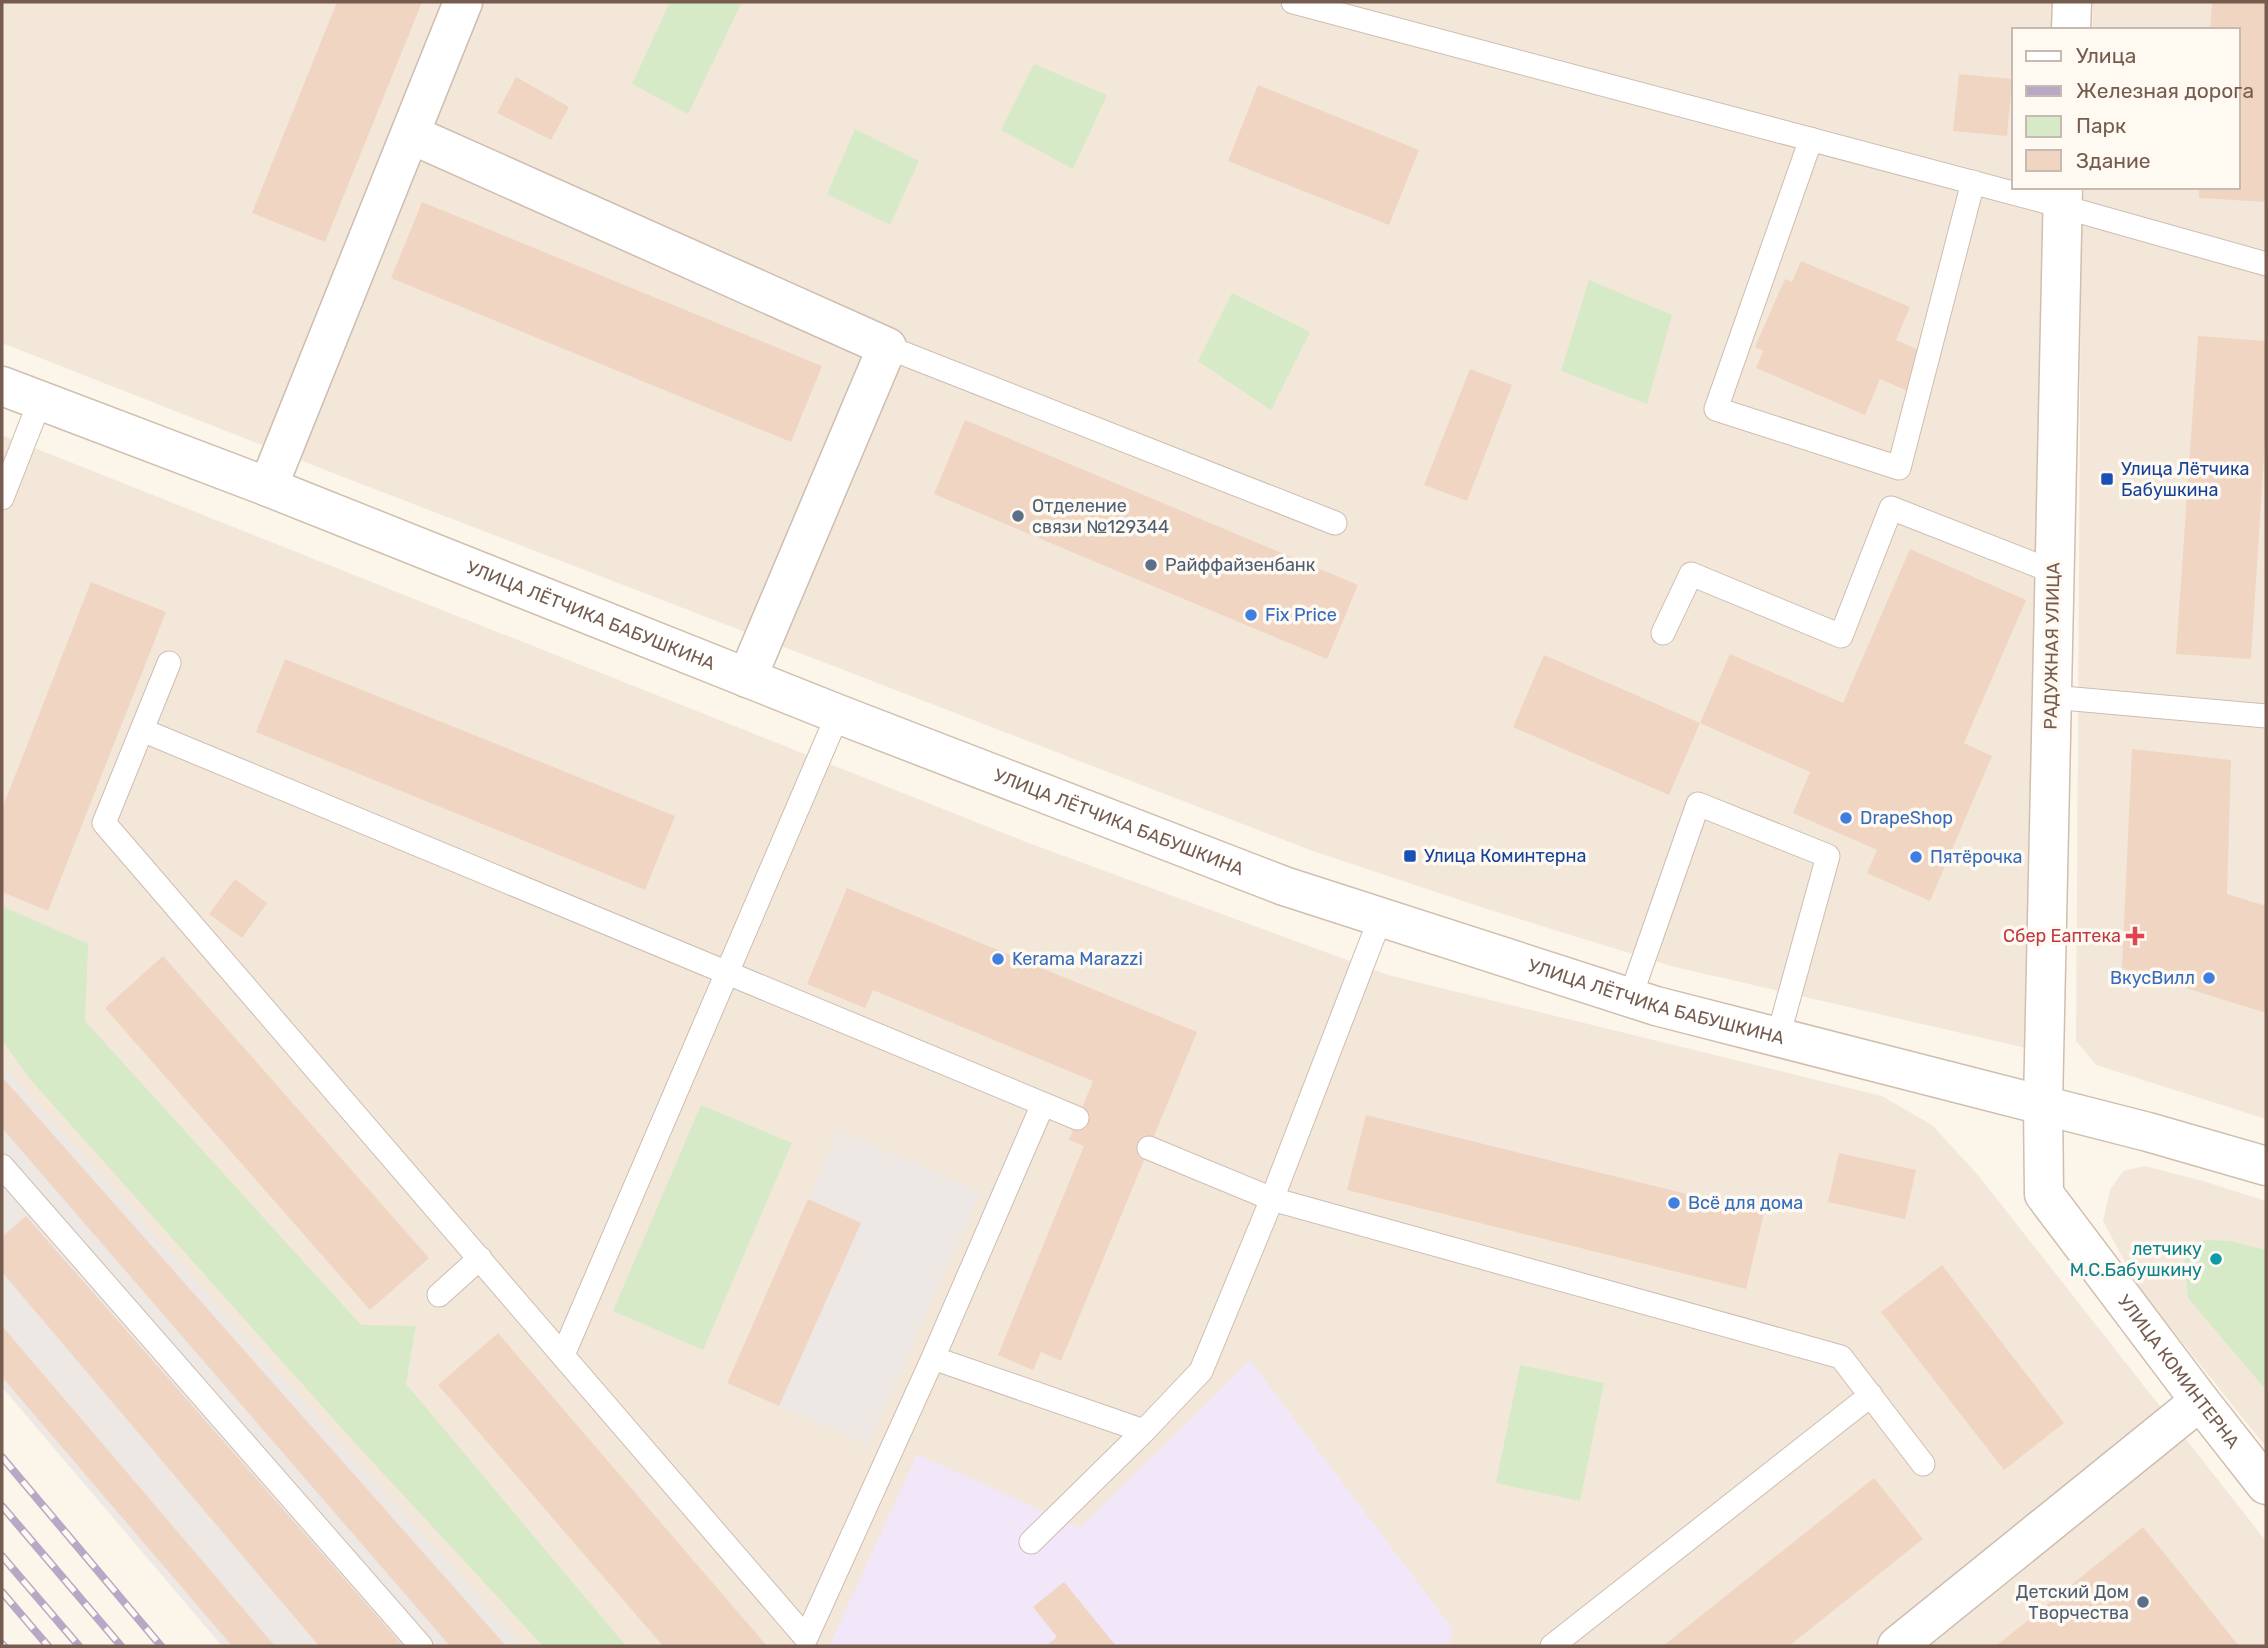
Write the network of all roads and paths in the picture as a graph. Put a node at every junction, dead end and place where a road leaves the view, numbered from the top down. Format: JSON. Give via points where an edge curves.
{"nodes":[{"id":1,"x":463,"y":2,"type":"edge"},
{"id":2,"x":1293,"y":2,"type":"edge"},
{"id":3,"x":2072,"y":2,"type":"edge"},
{"id":4,"x":2071,"y":28,"type":"edge"},
{"id":5,"x":410,"y":134,"type":"junction"},
{"id":6,"x":1811,"y":139,"type":"junction"},
{"id":7,"x":1973,"y":183,"type":"junction"},
{"id":8,"x":2062,"y":197,"type":"edge"},
{"id":9,"x":2266,"y":264,"type":"edge"},
{"id":10,"x":887,"y":346,"type":"junction"},
{"id":11,"x":2,"y":386,"type":"edge"},
{"id":12,"x":40,"y":401,"type":"junction"},
{"id":13,"x":268,"y":487,"type":"junction"},
{"id":14,"x":2,"y":498,"type":"edge"},
{"id":15,"x":1335,"y":523,"type":"dead end"},
{"id":16,"x":2054,"y":572,"type":"junction"},
{"id":17,"x":1663,"y":633,"type":"dead end"},
{"id":18,"x":169,"y":663,"type":"dead end"},
{"id":19,"x":747,"y":678,"type":"junction"},
{"id":20,"x":2051,"y":697,"type":"junction"},
{"id":21,"x":838,"y":714,"type":"junction"},
{"id":22,"x":2266,"y":716,"type":"edge"},
{"id":23,"x":142,"y":730,"type":"junction"},
{"id":24,"x":1380,"y":919,"type":"junction"},
{"id":25,"x":727,"y":973,"type":"junction"},
{"id":26,"x":1630,"y":998,"type":"junction"},
{"id":27,"x":1778,"y":1037,"type":"junction"},
{"id":28,"x":1043,"y":1104,"type":"junction"},
{"id":29,"x":2043,"y":1104,"type":"junction"},
{"id":30,"x":1077,"y":1118,"type":"dead end"},
{"id":31,"x":1149,"y":1148,"type":"dead end"},
{"id":32,"x":2,"y":1166,"type":"edge"},
{"id":33,"x":2266,"y":1166,"type":"edge"},
{"id":34,"x":1272,"y":1199,"type":"junction"},
{"id":35,"x":480,"y":1258,"type":"junction"},
{"id":36,"x":439,"y":1295,"type":"dead end"},
{"id":37,"x":563,"y":1354,"type":"junction"},
{"id":38,"x":933,"y":1359,"type":"junction"},
{"id":39,"x":1871,"y":1395,"type":"junction"},
{"id":40,"x":2200,"y":1401,"type":"junction"},
{"id":41,"x":1144,"y":1431,"type":"junction"},
{"id":42,"x":1923,"y":1464,"type":"dead end"},
{"id":43,"x":2266,"y":1485,"type":"edge"},
{"id":44,"x":1031,"y":1542,"type":"dead end"},
{"id":45,"x":421,"y":1646,"type":"edge"},
{"id":46,"x":1552,"y":1646,"type":"edge"},
{"id":47,"x":1897,"y":1646,"type":"edge"}],
"edges":[{"from":1,"to":5,"type":"street"},
{"from":2,"to":6,"type":"lane"},
{"from":3,"to":4,"type":"street"},
{"from":5,"to":10,"type":"street"},
{"from":5,"to":13,"type":"street"},
{"from":6,"to":7,"type":"lane"},
{"from":6,"to":7,"type":"lane","via":[[1716,409],[1899,468]]},
{"from":7,"to":8,"type":"lane"},
{"from":8,"to":9,"type":"lane"},
{"from":8,"to":16,"type":"street","name":"РАДУЖНАЯ УЛИЦА"},
{"from":10,"to":15,"type":"lane"},
{"from":10,"to":19,"type":"street"},
{"from":11,"to":12,"type":"street","name":"УЛИЦА ЛЁТЧИКА БАБУШКИНА"},
{"from":12,"to":13,"type":"street","name":"УЛИЦА ЛЁТЧИКА БАБУШКИНА"},
{"from":12,"to":14,"type":"lane"},
{"from":13,"to":19,"type":"street","name":"УЛИЦА ЛЁТЧИКА БАБУШКИНА"},
{"from":16,"to":17,"type":"lane","via":[[1891,508],[1841,636],[1691,573]]},
{"from":16,"to":20,"type":"street","name":"РАДУЖНАЯ УЛИЦА"},
{"from":18,"to":23,"type":"lane"},
{"from":19,"to":21,"type":"street","name":"УЛИЦА ЛЁТЧИКА БАБУШКИНА"},
{"from":20,"to":22,"type":"lane"},
{"from":20,"to":29,"type":"street","name":"РАДУЖНАЯ УЛИЦА"},
{"from":21,"to":24,"type":"street","name":"УЛИЦА ЛЁТЧИКА БАБУШКИНА"},
{"from":21,"to":25,"type":"lane"},
{"from":23,"to":25,"type":"lane"},
{"from":23,"to":35,"type":"lane","via":[[104,823]]},
{"from":24,"to":26,"type":"street","name":"УЛИЦА ЛЁТЧИКА БАБУШКИНА"},
{"from":24,"to":34,"type":"lane"},
{"from":25,"to":28,"type":"lane"},
{"from":25,"to":37,"type":"lane"},
{"from":26,"to":27,"type":"street","name":"УЛИЦА ЛЁТЧИКА БАБУШКИНА"},
{"from":26,"to":27,"type":"lane","via":[[1698,804],[1828,856]]},
{"from":27,"to":29,"type":"street","name":"УЛИЦА ЛЁТЧИКА БАБУШКИНА"},
{"from":28,"to":30,"type":"lane"},
{"from":28,"to":38,"type":"lane"},
{"from":29,"to":33,"type":"street","name":"УЛИЦА ЛЁТЧИКА БАБУШКИНА"},
{"from":29,"to":40,"type":"street","name":"УЛИЦА КОМИНТЕРНА","via":[[2044,1194]]},
{"from":31,"to":34,"type":"lane"},
{"from":32,"to":45,"type":"lane"},
{"from":34,"to":39,"type":"lane","via":[[1841,1357]]},
{"from":34,"to":41,"type":"lane","via":[[1201,1371]]},
{"from":35,"to":36,"type":"lane"},
{"from":35,"to":37,"type":"lane"},
{"from":37,"to":38,"type":"lane","via":[[806,1638]]},
{"from":38,"to":41,"type":"lane"},
{"from":39,"to":42,"type":"lane"},
{"from":39,"to":46,"type":"lane"},
{"from":40,"to":43,"type":"street","name":"УЛИЦА КОМИНТЕРНА"},
{"from":40,"to":47,"type":"street"},
{"from":41,"to":44,"type":"lane"}]}
